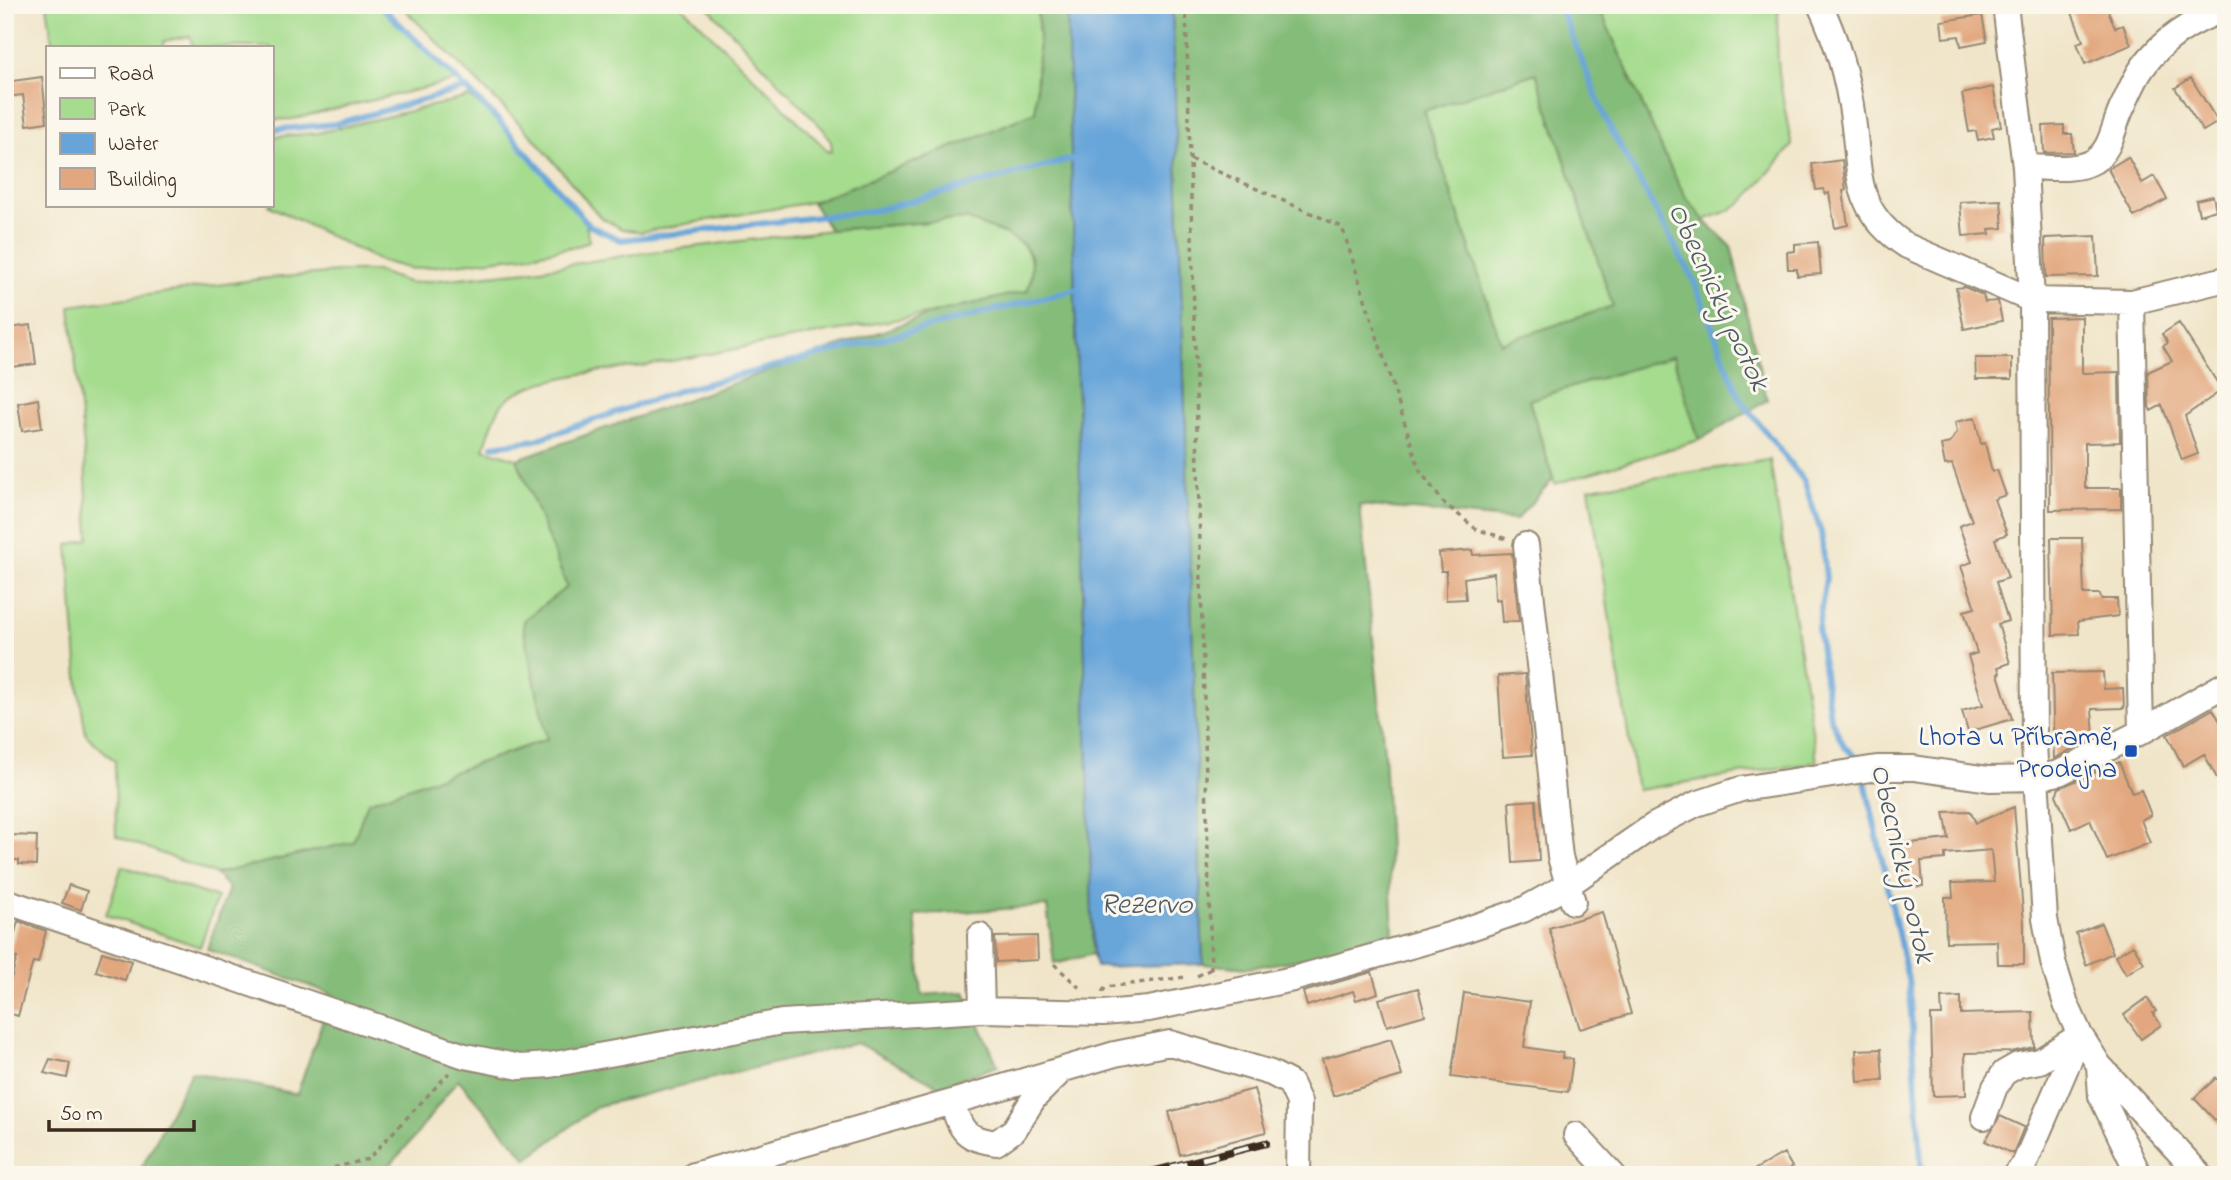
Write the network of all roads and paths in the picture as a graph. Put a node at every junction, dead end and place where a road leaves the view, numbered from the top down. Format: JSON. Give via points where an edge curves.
{"nodes":[{"id":1,"x":1186,"y":5,"type":"edge"},
{"id":2,"x":1820,"y":5,"type":"edge"},
{"id":3,"x":2005,"y":5,"type":"edge"},
{"id":4,"x":2226,"y":9,"type":"edge"},
{"id":5,"x":1190,"y":159,"type":"junction"},
{"id":6,"x":2025,"y":167,"type":"junction"},
{"id":7,"x":2226,"y":279,"type":"edge"},
{"id":8,"x":2032,"y":300,"type":"junction"},
{"id":9,"x":2132,"y":302,"type":"junction"},
{"id":10,"x":1526,"y":545,"type":"joint"},
{"id":11,"x":2226,"y":684,"type":"edge"},
{"id":12,"x":2141,"y":732,"type":"junction"},
{"id":13,"x":2035,"y":778,"type":"junction"},
{"id":14,"x":1571,"y":893,"type":"junction"},
{"id":15,"x":5,"y":901,"type":"edge"},
{"id":16,"x":980,"y":936,"type":"dead end"},
{"id":17,"x":1054,"y":964,"type":"dead end"},
{"id":18,"x":1211,"y":969,"type":"junction"},
{"id":19,"x":1227,"y":993,"type":"junction"},
{"id":20,"x":1099,"y":1007,"type":"junction"},
{"id":21,"x":982,"y":1010,"type":"junction"},
{"id":22,"x":2080,"y":1035,"type":"junction"},
{"id":23,"x":465,"y":1056,"type":"junction"},
{"id":24,"x":2099,"y":1065,"type":"junction"},
{"id":25,"x":1061,"y":1071,"type":"junction"},
{"id":26,"x":952,"y":1102,"type":"junction"},
{"id":27,"x":1984,"y":1117,"type":"dead end"},
{"id":28,"x":1576,"y":1135,"type":"dead end"},
{"id":29,"x":2022,"y":1172,"type":"edge"},
{"id":30,"x":327,"y":1175,"type":"edge"},
{"id":31,"x":694,"y":1175,"type":"edge"},
{"id":32,"x":1298,"y":1175,"type":"edge"},
{"id":33,"x":1613,"y":1175,"type":"edge"},
{"id":34,"x":2139,"y":1175,"type":"edge"},
{"id":35,"x":2200,"y":1175,"type":"edge"}],
"edges":[{"from":1,"to":5,"type":"path"},
{"from":2,"to":8,"type":"street","via":[[1842,60],[1858,173],[1877,220],[1907,246]]},
{"from":3,"to":6,"type":"street"},
{"from":4,"to":6,"type":"street","via":[[2172,37],[2143,67],[2107,149],[2093,162],[2073,167]]},
{"from":5,"to":10,"type":"path","via":[[1342,227],[1420,471],[1443,502],[1476,529]]},
{"from":5,"to":18,"type":"path"},
{"from":6,"to":8,"type":"street"},
{"from":7,"to":9,"type":"street"},
{"from":8,"to":9,"type":"street"},
{"from":8,"to":13,"type":"street"},
{"from":9,"to":12,"type":"street"},
{"from":10,"to":14,"type":"street","via":[[1560,857]]},
{"from":11,"to":12,"type":"street"},
{"from":12,"to":13,"type":"street","via":[[2059,773]]},
{"from":13,"to":14,"type":"street","via":[[1989,779],[1914,768],[1877,768],[1741,789],[1696,804],[1653,826]]},
{"from":13,"to":22,"type":"street","via":[[2045,919],[2053,962]]},
{"from":14,"to":19,"type":"street","via":[[1453,934]]},
{"from":15,"to":23,"type":"street"},
{"from":16,"to":21,"type":"street"},
{"from":17,"to":20,"type":"path"},
{"from":18,"to":19,"type":"path"},
{"from":18,"to":20,"type":"path","via":[[1197,976],[1106,987]]},
{"from":19,"to":20,"type":"street","via":[[1149,1009]]},
{"from":20,"to":21,"type":"street"},
{"from":21,"to":23,"type":"street","via":[[782,1022],[550,1065],[520,1067]]},
{"from":22,"to":24,"type":"street"},
{"from":22,"to":27,"type":"street","via":[[2040,1061],[2004,1073]]},
{"from":22,"to":29,"type":"street"},
{"from":23,"to":30,"type":"path","via":[[368,1159],[333,1168]]},
{"from":24,"to":34,"type":"street","via":[[2101,1096]]},
{"from":24,"to":35,"type":"street"},
{"from":25,"to":26,"type":"street"},
{"from":25,"to":26,"type":"street","via":[[1034,1098],[1014,1130],[996,1143],[977,1140],[959,1125]]},
{"from":25,"to":32,"type":"street","via":[[1115,1054],[1170,1044],[1271,1073],[1290,1083],[1299,1102]]},
{"from":26,"to":31,"type":"street"},
{"from":28,"to":33,"type":"street"}]}
